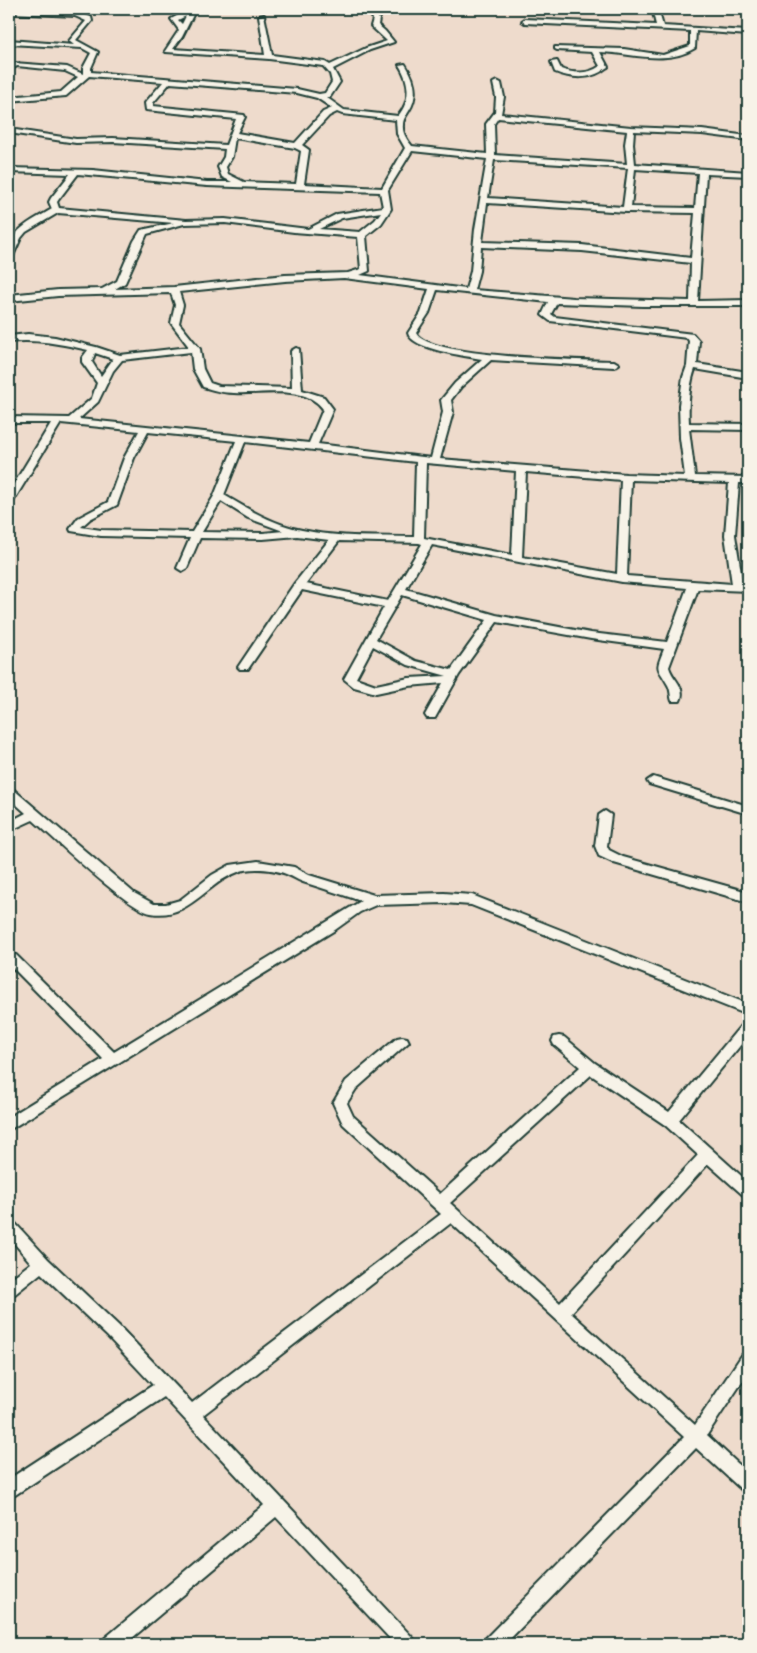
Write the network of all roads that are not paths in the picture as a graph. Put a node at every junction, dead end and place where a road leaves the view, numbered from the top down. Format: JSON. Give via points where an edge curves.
{"nodes":[{"id":1,"x":193,"y":9,"type":"edge"},
{"id":2,"x":656,"y":9,"type":"edge"},
{"id":3,"x":9,"y":11,"type":"edge"},
{"id":4,"x":372,"y":11,"type":"dead end"},
{"id":5,"x":262,"y":16,"type":"dead end"},
{"id":6,"x":525,"y":21,"type":"dead end"},
{"id":7,"x":660,"y":28,"type":"junction"},
{"id":8,"x":182,"y":29,"type":"junction"},
{"id":9,"x":693,"y":29,"type":"junction"},
{"id":10,"x":748,"y":33,"type":"edge"},
{"id":11,"x":9,"y":42,"type":"edge"},
{"id":12,"x":84,"y":47,"type":"junction"},
{"id":13,"x":557,"y":48,"type":"dead end"},
{"id":14,"x":595,"y":50,"type":"junction"},
{"id":15,"x":269,"y":57,"type":"junction"},
{"id":16,"x":555,"y":62,"type":"dead end"},
{"id":17,"x":403,"y":65,"type":"dead end"},
{"id":18,"x":330,"y":68,"type":"junction"},
{"id":19,"x":9,"y":69,"type":"edge"},
{"id":20,"x":86,"y":76,"type":"junction"},
{"id":21,"x":168,"y":82,"type":"junction"},
{"id":22,"x":497,"y":83,"type":"dead end"},
{"id":23,"x":319,"y":96,"type":"junction"},
{"id":24,"x":9,"y":99,"type":"edge"},
{"id":25,"x":337,"y":109,"type":"junction"},
{"id":26,"x":497,"y":116,"type":"junction"},
{"id":27,"x":400,"y":118,"type":"junction"},
{"id":28,"x":631,"y":129,"type":"junction"},
{"id":29,"x":9,"y":131,"type":"edge"},
{"id":30,"x":234,"y":135,"type":"junction"},
{"id":31,"x":748,"y":138,"type":"edge"},
{"id":32,"x":297,"y":146,"type":"junction"},
{"id":33,"x":228,"y":147,"type":"junction"},
{"id":34,"x":409,"y":148,"type":"junction"},
{"id":35,"x":431,"y":152,"type":"junction"},
{"id":36,"x":491,"y":157,"type":"junction"},
{"id":37,"x":405,"y":158,"type":"junction"},
{"id":38,"x":632,"y":167,"type":"junction"},
{"id":39,"x":9,"y":170,"type":"edge"},
{"id":40,"x":702,"y":171,"type":"junction"},
{"id":41,"x":76,"y":172,"type":"junction"},
{"id":42,"x":748,"y":174,"type":"edge"},
{"id":43,"x":242,"y":184,"type":"junction"},
{"id":44,"x":299,"y":188,"type":"junction"},
{"id":45,"x":384,"y":190,"type":"junction"},
{"id":46,"x":484,"y":200,"type":"junction"},
{"id":47,"x":387,"y":209,"type":"junction"},
{"id":48,"x":56,"y":210,"type":"junction"},
{"id":49,"x":627,"y":210,"type":"junction"},
{"id":50,"x":699,"y":210,"type":"junction"},
{"id":51,"x":186,"y":222,"type":"junction"},
{"id":52,"x":309,"y":231,"type":"junction"},
{"id":53,"x":362,"y":235,"type":"junction"},
{"id":54,"x":477,"y":244,"type":"junction"},
{"id":55,"x":9,"y":256,"type":"edge"},
{"id":56,"x":695,"y":261,"type":"junction"},
{"id":57,"x":365,"y":271,"type":"junction"},
{"id":58,"x":344,"y":275,"type":"junction"},
{"id":59,"x":379,"y":279,"type":"junction"},
{"id":60,"x":121,"y":282,"type":"junction"},
{"id":61,"x":434,"y":287,"type":"junction"},
{"id":62,"x":174,"y":290,"type":"junction"},
{"id":63,"x":137,"y":291,"type":"junction"},
{"id":64,"x":101,"y":292,"type":"junction"},
{"id":65,"x":469,"y":292,"type":"junction"},
{"id":66,"x":9,"y":298,"type":"edge"},
{"id":67,"x":553,"y":301,"type":"junction"},
{"id":68,"x":694,"y":303,"type":"junction"},
{"id":69,"x":748,"y":303,"type":"edge"},
{"id":70,"x":9,"y":340,"type":"edge"},
{"id":71,"x":93,"y":349,"type":"junction"},
{"id":72,"x":195,"y":350,"type":"junction"},
{"id":73,"x":296,"y":351,"type":"dead end"},
{"id":74,"x":119,"y":358,"type":"junction"},
{"id":75,"x":488,"y":358,"type":"junction"},
{"id":76,"x":614,"y":364,"type":"dead end"},
{"id":77,"x":692,"y":366,"type":"junction"},
{"id":78,"x":748,"y":376,"type":"edge"},
{"id":79,"x":102,"y":383,"type":"junction"},
{"id":80,"x":297,"y":392,"type":"junction"},
{"id":81,"x":9,"y":420,"type":"edge"},
{"id":82,"x":58,"y":420,"type":"junction"},
{"id":83,"x":71,"y":421,"type":"junction"},
{"id":84,"x":686,"y":426,"type":"junction"},
{"id":85,"x":748,"y":426,"type":"edge"},
{"id":86,"x":144,"y":429,"type":"junction"},
{"id":87,"x":240,"y":440,"type":"junction"},
{"id":88,"x":312,"y":446,"type":"junction"},
{"id":89,"x":421,"y":460,"type":"junction"},
{"id":90,"x":434,"y":460,"type":"junction"},
{"id":91,"x":521,"y":468,"type":"junction"},
{"id":92,"x":626,"y":477,"type":"junction"},
{"id":93,"x":690,"y":479,"type":"junction"},
{"id":94,"x":734,"y":480,"type":"junction"},
{"id":95,"x":748,"y":480,"type":"edge"},
{"id":96,"x":219,"y":496,"type":"junction"},
{"id":97,"x":9,"y":500,"type":"edge"},
{"id":98,"x":297,"y":533,"type":"junction"},
{"id":99,"x":196,"y":535,"type":"junction"},
{"id":100,"x":336,"y":538,"type":"junction"},
{"id":101,"x":424,"y":541,"type":"junction"},
{"id":102,"x":517,"y":557,"type":"junction"},
{"id":103,"x":182,"y":568,"type":"dead end"},
{"id":104,"x":622,"y":579,"type":"junction"},
{"id":105,"x":694,"y":585,"type":"junction"},
{"id":106,"x":298,"y":586,"type":"junction"},
{"id":107,"x":743,"y":588,"type":"edge"},
{"id":108,"x":401,"y":591,"type":"junction"},
{"id":109,"x":391,"y":605,"type":"junction"},
{"id":110,"x":494,"y":618,"type":"junction"},
{"id":111,"x":370,"y":640,"type":"junction"},
{"id":112,"x":671,"y":646,"type":"junction"},
{"id":113,"x":244,"y":667,"type":"dead end"},
{"id":114,"x":453,"y":677,"type":"junction"},
{"id":115,"x":676,"y":698,"type":"dead end"},
{"id":116,"x":431,"y":715,"type":"dead end"},
{"id":117,"x":653,"y":782,"type":"dead end"},
{"id":118,"x":9,"y":792,"type":"edge"},
{"id":119,"x":748,"y":810,"type":"edge"},
{"id":120,"x":34,"y":814,"type":"junction"},
{"id":121,"x":605,"y":815,"type":"dead end"},
{"id":122,"x":9,"y":827,"type":"edge"},
{"id":123,"x":748,"y":897,"type":"edge"},
{"id":124,"x":374,"y":900,"type":"junction"},
{"id":125,"x":11,"y":958,"type":"dead end"},
{"id":126,"x":748,"y":1010,"type":"edge"},
{"id":127,"x":748,"y":1027,"type":"edge"},
{"id":128,"x":559,"y":1041,"type":"dead end"},
{"id":129,"x":402,"y":1042,"type":"dead end"},
{"id":130,"x":114,"y":1060,"type":"junction"},
{"id":131,"x":590,"y":1067,"type":"junction"},
{"id":132,"x":670,"y":1121,"type":"junction"},
{"id":133,"x":9,"y":1124,"type":"edge"},
{"id":134,"x":708,"y":1155,"type":"junction"},
{"id":135,"x":748,"y":1190,"type":"edge"},
{"id":136,"x":439,"y":1204,"type":"junction"},
{"id":137,"x":451,"y":1215,"type":"junction"},
{"id":138,"x":9,"y":1227,"type":"edge"},
{"id":139,"x":42,"y":1264,"type":"junction"},
{"id":140,"x":9,"y":1289,"type":"edge"},
{"id":141,"x":561,"y":1312,"type":"junction"},
{"id":142,"x":748,"y":1360,"type":"edge"},
{"id":143,"x":165,"y":1387,"type":"junction"},
{"id":144,"x":191,"y":1414,"type":"junction"},
{"id":145,"x":696,"y":1437,"type":"junction"},
{"id":146,"x":748,"y":1484,"type":"edge"},
{"id":147,"x":9,"y":1489,"type":"edge"},
{"id":148,"x":277,"y":1505,"type":"junction"},
{"id":149,"x":111,"y":1644,"type":"edge"},
{"id":150,"x":407,"y":1644,"type":"edge"},
{"id":151,"x":492,"y":1644,"type":"edge"}],
"edges":[{"from":1,"to":8,"type":"street"},
{"from":1,"to":8,"type":"street","via":[[174,19]]},
{"from":2,"to":7,"type":"street"},
{"from":3,"to":12,"type":"street","via":[[86,16],[89,21],[72,41]]},
{"from":4,"to":18,"type":"street","via":[[376,19],[374,26],[391,42],[368,49]]},
{"from":5,"to":15,"type":"street"},
{"from":6,"to":7,"type":"street"},
{"from":7,"to":9,"type":"street"},
{"from":8,"to":15,"type":"street","via":[[168,51]]},
{"from":9,"to":10,"type":"street"},
{"from":9,"to":14,"type":"street","via":[[693,47],[667,56]]},
{"from":11,"to":12,"type":"street"},
{"from":12,"to":20,"type":"street","via":[[96,54]]},
{"from":13,"to":14,"type":"street"},
{"from":14,"to":16,"type":"street","via":[[604,67],[598,73],[567,73],[558,70]]},
{"from":15,"to":18,"type":"street","via":[[319,62]]},
{"from":17,"to":27,"type":"street","via":[[409,73],[412,87],[407,110]]},
{"from":18,"to":23,"type":"street","via":[[336,82],[327,95]]},
{"from":19,"to":20,"type":"street","via":[[16,64],[67,70]]},
{"from":20,"to":21,"type":"street"},
{"from":20,"to":24,"type":"street","via":[[63,94]]},
{"from":21,"to":23,"type":"street","via":[[297,91]]},
{"from":21,"to":30,"type":"street","via":[[149,103],[149,108],[239,116],[242,119]]},
{"from":22,"to":26,"type":"street","via":[[500,97]]},
{"from":23,"to":25,"type":"street"},
{"from":25,"to":27,"type":"street"},
{"from":25,"to":32,"type":"street","via":[[326,114]]},
{"from":26,"to":28,"type":"street"},
{"from":26,"to":36,"type":"street","via":[[490,124]]},
{"from":27,"to":34,"type":"street","via":[[398,130]]},
{"from":28,"to":31,"type":"street"},
{"from":28,"to":38,"type":"street"},
{"from":29,"to":33,"type":"street","via":[[76,141]]},
{"from":30,"to":32,"type":"street"},
{"from":30,"to":33,"type":"street"},
{"from":32,"to":44,"type":"street","via":[[305,152]]},
{"from":33,"to":43,"type":"street","via":[[223,172]]},
{"from":34,"to":35,"type":"street"},
{"from":34,"to":37,"type":"street"},
{"from":35,"to":36,"type":"street"},
{"from":35,"to":37,"type":"street"},
{"from":36,"to":38,"type":"street"},
{"from":36,"to":46,"type":"street"},
{"from":37,"to":45,"type":"street"},
{"from":38,"to":40,"type":"street"},
{"from":38,"to":49,"type":"street"},
{"from":39,"to":41,"type":"street"},
{"from":40,"to":42,"type":"street"},
{"from":40,"to":50,"type":"street"},
{"from":41,"to":43,"type":"street"},
{"from":41,"to":48,"type":"street","via":[[54,198]]},
{"from":43,"to":44,"type":"street"},
{"from":44,"to":45,"type":"street"},
{"from":45,"to":47,"type":"street"},
{"from":46,"to":49,"type":"street"},
{"from":46,"to":54,"type":"street"},
{"from":47,"to":52,"type":"street","via":[[340,216]]},
{"from":47,"to":53,"type":"street","via":[[378,222]]},
{"from":48,"to":51,"type":"street"},
{"from":48,"to":55,"type":"street","via":[[23,230]]},
{"from":49,"to":50,"type":"street"},
{"from":50,"to":56,"type":"street"},
{"from":51,"to":52,"type":"street","via":[[225,221]]},
{"from":51,"to":60,"type":"street","via":[[144,232]]},
{"from":52,"to":53,"type":"street"},
{"from":53,"to":57,"type":"street"},
{"from":54,"to":56,"type":"street","via":[[582,248]]},
{"from":54,"to":65,"type":"street"},
{"from":56,"to":68,"type":"street"},
{"from":57,"to":58,"type":"street"},
{"from":57,"to":59,"type":"street"},
{"from":58,"to":59,"type":"street"},
{"from":58,"to":62,"type":"street"},
{"from":59,"to":61,"type":"street"},
{"from":60,"to":63,"type":"street"},
{"from":60,"to":64,"type":"street"},
{"from":61,"to":65,"type":"street"},
{"from":61,"to":75,"type":"street","via":[[426,313],[412,333],[413,337],[428,344]]},
{"from":62,"to":63,"type":"street"},
{"from":62,"to":72,"type":"street","via":[[179,305],[175,322]]},
{"from":63,"to":64,"type":"street"},
{"from":64,"to":66,"type":"street"},
{"from":65,"to":67,"type":"street"},
{"from":67,"to":68,"type":"street"},
{"from":67,"to":77,"type":"street","via":[[546,314],[553,319],[690,336],[694,341]]},
{"from":68,"to":69,"type":"street"},
{"from":70,"to":71,"type":"street","via":[[42,338]]},
{"from":71,"to":74,"type":"street"},
{"from":71,"to":79,"type":"street","via":[[87,362]]},
{"from":72,"to":74,"type":"street"},
{"from":72,"to":80,"type":"street","via":[[203,382],[210,388]]},
{"from":73,"to":80,"type":"street"},
{"from":74,"to":79,"type":"street"},
{"from":75,"to":76,"type":"street"},
{"from":75,"to":90,"type":"street","via":[[446,400],[448,412]]},
{"from":77,"to":78,"type":"street"},
{"from":77,"to":84,"type":"street","via":[[687,376]]},
{"from":79,"to":83,"type":"street","via":[[96,400]]},
{"from":80,"to":88,"type":"street","via":[[322,400],[328,409]]},
{"from":81,"to":82,"type":"street"},
{"from":82,"to":83,"type":"street"},
{"from":82,"to":97,"type":"street"},
{"from":83,"to":86,"type":"street"},
{"from":84,"to":85,"type":"street"},
{"from":84,"to":93,"type":"street"},
{"from":86,"to":87,"type":"street"},
{"from":86,"to":99,"type":"street","via":[[129,458],[113,503],[80,520],[75,528],[101,533]]},
{"from":87,"to":88,"type":"street"},
{"from":87,"to":96,"type":"street"},
{"from":88,"to":89,"type":"street"},
{"from":89,"to":90,"type":"street"},
{"from":89,"to":101,"type":"street"},
{"from":90,"to":91,"type":"street"},
{"from":91,"to":92,"type":"street"},
{"from":91,"to":102,"type":"street"},
{"from":92,"to":93,"type":"street"},
{"from":92,"to":104,"type":"street"},
{"from":93,"to":94,"type":"street"},
{"from":94,"to":95,"type":"street"},
{"from":94,"to":107,"type":"street","via":[[730,535]]},
{"from":96,"to":98,"type":"street","via":[[252,516]]},
{"from":96,"to":99,"type":"street"},
{"from":98,"to":99,"type":"street"},
{"from":98,"to":100,"type":"street"},
{"from":99,"to":103,"type":"street"},
{"from":100,"to":101,"type":"street"},
{"from":100,"to":106,"type":"street"},
{"from":101,"to":102,"type":"street"},
{"from":101,"to":108,"type":"street"},
{"from":102,"to":104,"type":"street"},
{"from":104,"to":105,"type":"street"},
{"from":105,"to":107,"type":"street"},
{"from":105,"to":112,"type":"street"},
{"from":106,"to":109,"type":"street"},
{"from":106,"to":113,"type":"street"},
{"from":108,"to":109,"type":"street"},
{"from":108,"to":110,"type":"street"},
{"from":109,"to":111,"type":"street"},
{"from":110,"to":112,"type":"street","via":[[591,636]]},
{"from":110,"to":114,"type":"street"},
{"from":111,"to":114,"type":"street","via":[[412,663]]},
{"from":111,"to":114,"type":"street","via":[[351,681],[376,688]]},
{"from":112,"to":115,"type":"street","via":[[663,671],[675,685]]},
{"from":114,"to":116,"type":"street"},
{"from":117,"to":119,"type":"street"},
{"from":118,"to":120,"type":"street"},
{"from":120,"to":122,"type":"street"},
{"from":120,"to":124,"type":"street","via":[[129,896],[152,909],[167,909],[185,903],[235,868],[258,865],[288,870]]},
{"from":121,"to":123,"type":"street","via":[[603,853]]},
{"from":124,"to":126,"type":"street","via":[[472,900]]},
{"from":124,"to":130,"type":"street"},
{"from":125,"to":130,"type":"street"},
{"from":127,"to":132,"type":"street"},
{"from":128,"to":131,"type":"street"},
{"from":129,"to":136,"type":"street","via":[[351,1085],[340,1102],[348,1120]]},
{"from":130,"to":133,"type":"street"},
{"from":131,"to":132,"type":"street"},
{"from":131,"to":136,"type":"street"},
{"from":132,"to":134,"type":"street"},
{"from":134,"to":135,"type":"street"},
{"from":134,"to":141,"type":"street"},
{"from":136,"to":137,"type":"street"},
{"from":137,"to":141,"type":"street"},
{"from":137,"to":144,"type":"street"},
{"from":138,"to":139,"type":"street"},
{"from":139,"to":140,"type":"street"},
{"from":139,"to":143,"type":"street"},
{"from":141,"to":145,"type":"street"},
{"from":142,"to":145,"type":"street"},
{"from":143,"to":144,"type":"street"},
{"from":143,"to":147,"type":"street"},
{"from":144,"to":148,"type":"street"},
{"from":145,"to":146,"type":"street"},
{"from":145,"to":151,"type":"street"},
{"from":148,"to":149,"type":"street"},
{"from":148,"to":150,"type":"street"}]}
